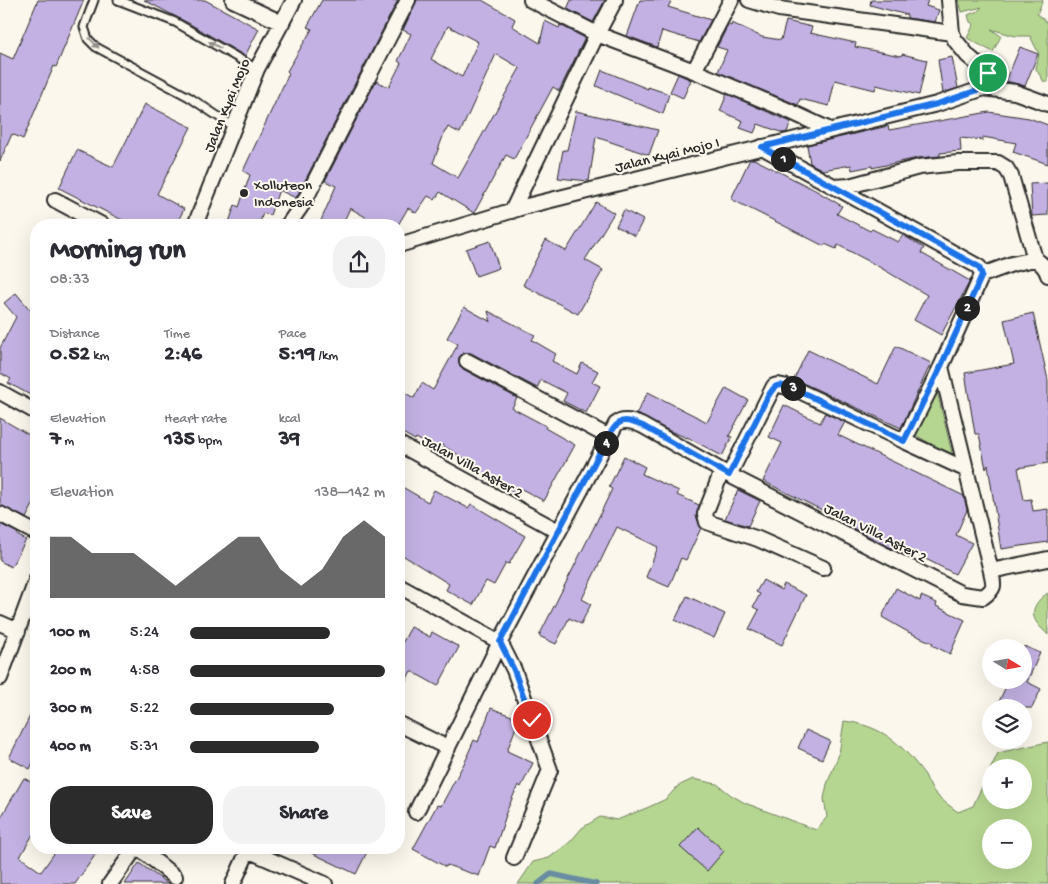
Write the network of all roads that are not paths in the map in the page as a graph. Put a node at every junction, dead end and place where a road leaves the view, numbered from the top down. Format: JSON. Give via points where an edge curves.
{"nodes":[{"id":1,"x":94,"y":0,"type":"edge"},
{"id":2,"x":118,"y":0,"type":"edge"},
{"id":3,"x":234,"y":0,"type":"edge"},
{"id":4,"x":294,"y":0,"type":"edge"},
{"id":5,"x":408,"y":0,"type":"edge"},
{"id":6,"x":531,"y":0,"type":"edge"},
{"id":7,"x":615,"y":0,"type":"edge"},
{"id":8,"x":731,"y":0,"type":"edge"},
{"id":9,"x":749,"y":0,"type":"edge"},
{"id":10,"x":949,"y":0,"type":"edge"},
{"id":11,"x":282,"y":23,"type":"junction"},
{"id":12,"x":952,"y":33,"type":"junction"},
{"id":13,"x":597,"y":34,"type":"junction"},
{"id":14,"x":257,"y":69,"type":"junction"},
{"id":15,"x":694,"y":71,"type":"junction"},
{"id":16,"x":984,"y":88,"type":"junction"},
{"id":17,"x":1048,"y":104,"type":"edge"},
{"id":18,"x":234,"y":127,"type":"junction"},
{"id":19,"x":830,"y":130,"type":"junction"},
{"id":20,"x":762,"y":147,"type":"junction"},
{"id":21,"x":835,"y":188,"type":"junction"},
{"id":22,"x":55,"y":200,"type":"dead end"},
{"id":23,"x":512,"y":211,"type":"junction"},
{"id":24,"x":91,"y":219,"type":"edge"},
{"id":25,"x":198,"y":219,"type":"edge"},
{"id":26,"x":292,"y":219,"type":"edge"},
{"id":27,"x":405,"y":243,"type":"edge"},
{"id":28,"x":1035,"y":259,"type":"junction"},
{"id":29,"x":982,"y":275,"type":"junction"},
{"id":30,"x":1048,"y":275,"type":"edge"},
{"id":31,"x":467,"y":361,"type":"dead end"},
{"id":32,"x":941,"y":366,"type":"junction"},
{"id":33,"x":0,"y":392,"type":"edge"},
{"id":34,"x":30,"y":409,"type":"edge"},
{"id":35,"x":608,"y":437,"type":"junction"},
{"id":36,"x":904,"y":441,"type":"junction"},
{"id":37,"x":405,"y":447,"type":"edge"},
{"id":38,"x":967,"y":470,"type":"junction"},
{"id":39,"x":726,"y":473,"type":"junction"},
{"id":40,"x":0,"y":514,"type":"edge"},
{"id":41,"x":30,"y":530,"type":"edge"},
{"id":42,"x":558,"y":531,"type":"junction"},
{"id":43,"x":1048,"y":559,"type":"edge"},
{"id":44,"x":823,"y":568,"type":"dead end"},
{"id":45,"x":991,"y":572,"type":"junction"},
{"id":46,"x":405,"y":589,"type":"edge"},
{"id":47,"x":30,"y":598,"type":"edge"},
{"id":48,"x":0,"y":623,"type":"edge"},
{"id":49,"x":18,"y":631,"type":"junction"},
{"id":50,"x":500,"y":642,"type":"junction"},
{"id":51,"x":0,"y":678,"type":"edge"},
{"id":52,"x":405,"y":727,"type":"edge"},
{"id":53,"x":448,"y":748,"type":"junction"},
{"id":54,"x":416,"y":812,"type":"dead end"},
{"id":55,"x":131,"y":854,"type":"edge"},
{"id":56,"x":146,"y":854,"type":"edge"},
{"id":57,"x":247,"y":854,"type":"edge"},
{"id":58,"x":259,"y":854,"type":"edge"},
{"id":59,"x":514,"y":858,"type":"dead end"},
{"id":60,"x":175,"y":877,"type":"dead end"},
{"id":61,"x":110,"y":884,"type":"edge"},
{"id":62,"x":233,"y":884,"type":"edge"},
{"id":63,"x":325,"y":884,"type":"edge"}],
"edges":[{"from":1,"to":18,"type":"lane","one_way":true,"via":[[84,27],[88,39],[96,47],[189,98]]},
{"from":14,"to":2,"type":"lane","one_way":true,"via":[[176,22]]},
{"from":3,"to":11,"type":"street"},
{"from":4,"to":11,"type":"street","name":"Jalan Kyai Mojo"},
{"from":5,"to":26,"type":"street","via":[[308,194]]},
{"from":6,"to":13,"type":"street"},
{"from":7,"to":13,"type":"street"},
{"from":8,"to":15,"type":"street"},
{"from":9,"to":12,"type":"street","via":[[779,9]]},
{"from":10,"to":12,"type":"street"},
{"from":11,"to":14,"type":"street","name":"Jalan Kyai Mojo"},
{"from":12,"to":16,"type":"street","via":[[959,46],[988,73]]},
{"from":13,"to":15,"type":"street"},
{"from":13,"to":23,"type":"street"},
{"from":14,"to":18,"type":"street","name":"Jalan Kyai Mojo"},
{"from":15,"to":19,"type":"street"},
{"from":16,"to":17,"type":"street","name":"Jalan Kyai Mojo I","via":[[1015,92]]},
{"from":16,"to":19,"type":"street","name":"Jalan Kyai Mojo I","via":[[937,104]]},
{"from":18,"to":25,"type":"street","name":"Jalan Kyai Mojo"},
{"from":19,"to":20,"type":"street","name":"Jalan Kyai Mojo I"},
{"from":20,"to":21,"type":"street"},
{"from":20,"to":23,"type":"street","name":"Jalan Kyai Mojo I"},
{"from":21,"to":28,"type":"street","via":[[919,167],[998,163],[1011,176]]},
{"from":21,"to":29,"type":"street","via":[[979,267]]},
{"from":22,"to":24,"type":"street"},
{"from":23,"to":27,"type":"street","name":"Jalan Kyai Mojo I"},
{"from":28,"to":29,"type":"street"},
{"from":28,"to":30,"type":"street"},
{"from":29,"to":32,"type":"street"},
{"from":31,"to":35,"type":"street"},
{"from":32,"to":36,"type":"street"},
{"from":32,"to":38,"type":"street","name":"Jalan Villa Aster 2"},
{"from":33,"to":34,"type":"street"},
{"from":35,"to":39,"type":"street","name":"Jalan Villa Aster 2","via":[[619,422],[636,423]]},
{"from":35,"to":42,"type":"street","name":"Jalan Villa Aster 2"},
{"from":36,"to":38,"type":"street"},
{"from":36,"to":39,"type":"street","via":[[793,388],[778,384]]},
{"from":37,"to":42,"type":"street","name":"Jalan Villa Aster 2"},
{"from":38,"to":45,"type":"street","name":"Jalan Villa Aster 2"},
{"from":39,"to":44,"type":"street","via":[[705,514],[707,522],[758,539]]},
{"from":39,"to":45,"type":"street","name":"Jalan Villa Aster 2","via":[[962,594],[983,597],[989,593],[994,584]]},
{"from":40,"to":41,"type":"street"},
{"from":42,"to":50,"type":"street","name":"Jalan Villa Aster 2"},
{"from":43,"to":45,"type":"street"},
{"from":46,"to":50,"type":"street"},
{"from":47,"to":49,"type":"street"},
{"from":48,"to":49,"type":"street"},
{"from":49,"to":51,"type":"street"},
{"from":50,"to":53,"type":"street","name":"Jalan Villa Aster 2"},
{"from":50,"to":59,"type":"street","via":[[514,670],[550,770]]},
{"from":52,"to":53,"type":"street"},
{"from":53,"to":54,"type":"street","name":"Jalan Villa Aster 2"},
{"from":55,"to":61,"type":"street"},
{"from":56,"to":60,"type":"street"},
{"from":57,"to":62,"type":"street"},
{"from":58,"to":63,"type":"street"}]}
